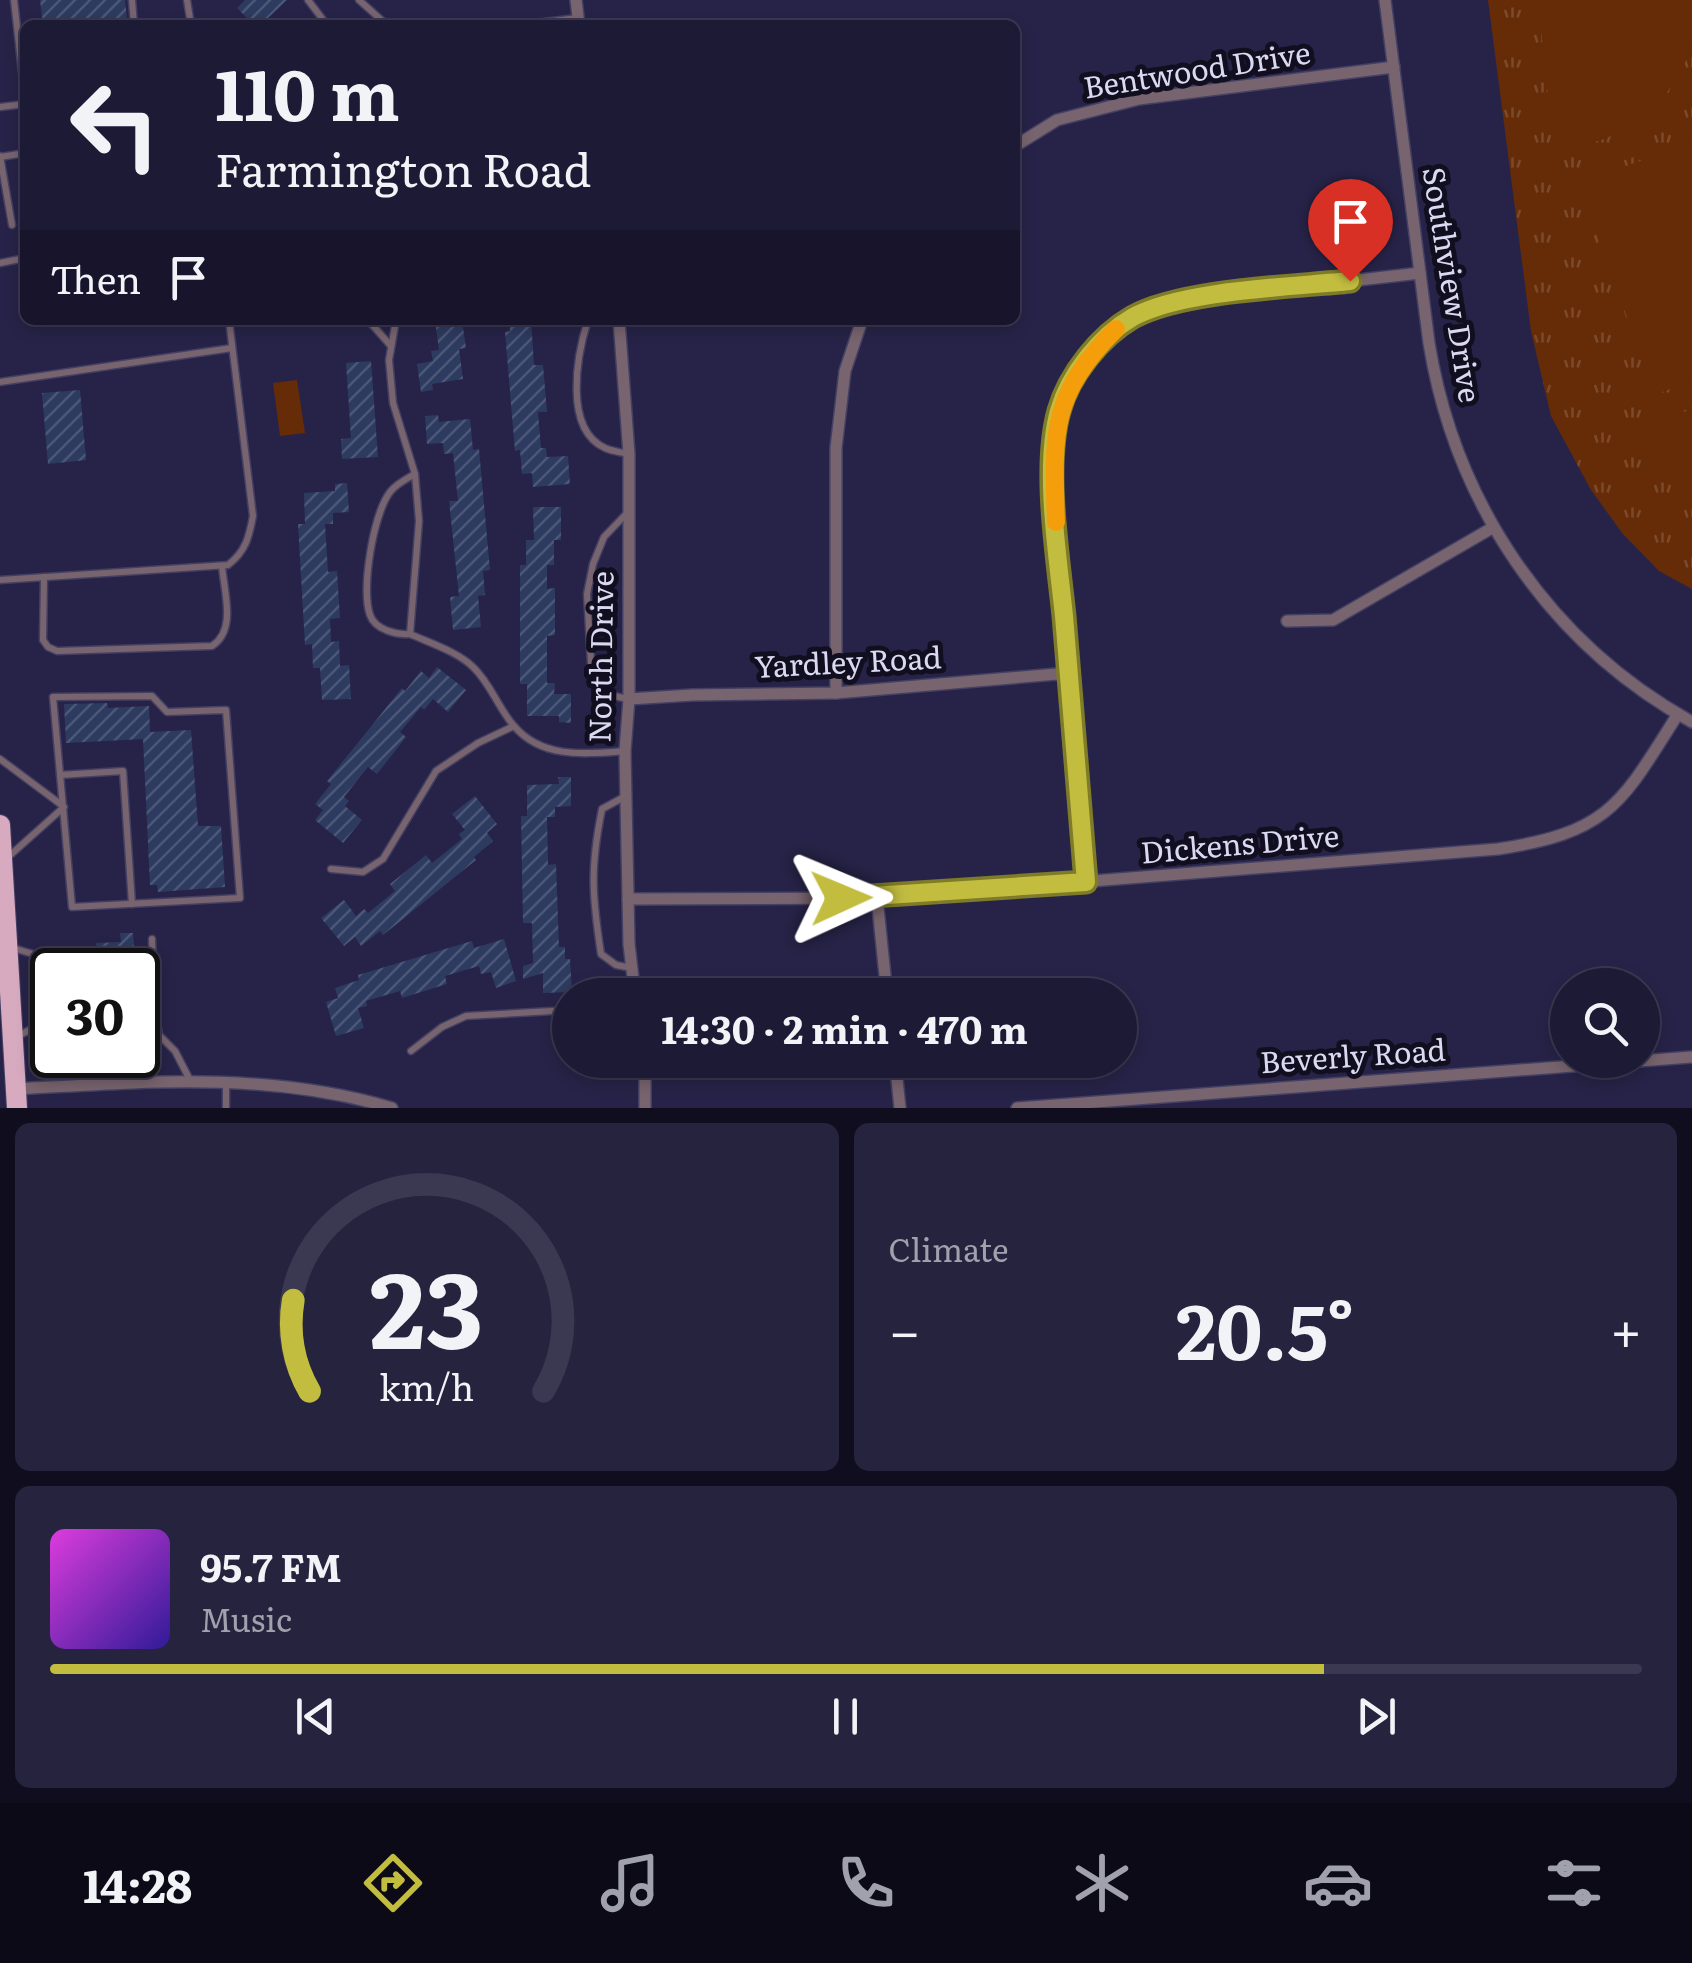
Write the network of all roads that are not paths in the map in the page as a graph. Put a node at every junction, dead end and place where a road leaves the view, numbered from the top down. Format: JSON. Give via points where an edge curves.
{"nodes":[{"id":1,"x":14,"y":0,"type":"edge"},
{"id":2,"x":359,"y":0,"type":"edge"},
{"id":3,"x":1385,"y":0,"type":"edge"},
{"id":4,"x":381,"y":20,"type":"edge"},
{"id":5,"x":20,"y":55,"type":"edge"},
{"id":6,"x":1394,"y":67,"type":"junction"},
{"id":7,"x":1020,"y":143,"type":"edge"},
{"id":8,"x":0,"y":156,"type":"edge"},
{"id":9,"x":12,"y":225,"type":"dead end"},
{"id":10,"x":1420,"y":272,"type":"junction"},
{"id":11,"x":230,"y":325,"type":"edge"},
{"id":12,"x":373,"y":325,"type":"edge"},
{"id":13,"x":395,"y":325,"type":"edge"},
{"id":14,"x":587,"y":325,"type":"edge"},
{"id":15,"x":618,"y":325,"type":"edge"},
{"id":16,"x":860,"y":325,"type":"edge"},
{"id":17,"x":392,"y":346,"type":"junction"},
{"id":18,"x":232,"y":348,"type":"junction"},
{"id":19,"x":0,"y":382,"type":"edge"},
{"id":20,"x":629,"y":454,"type":"junction"},
{"id":21,"x":415,"y":474,"type":"junction"},
{"id":22,"x":629,"y":511,"type":"junction"},
{"id":23,"x":1492,"y":528,"type":"junction"},
{"id":24,"x":222,"y":566,"type":"junction"},
{"id":25,"x":44,"y":577,"type":"junction"},
{"id":26,"x":0,"y":580,"type":"edge"},
{"id":27,"x":1287,"y":621,"type":"dead end"},
{"id":28,"x":410,"y":634,"type":"junction"},
{"id":29,"x":1069,"y":673,"type":"junction"},
{"id":30,"x":836,"y":693,"type":"junction"},
{"id":31,"x":629,"y":700,"type":"junction"},
{"id":32,"x":1678,"y":714,"type":"junction"},
{"id":33,"x":1692,"y":722,"type":"edge"},
{"id":34,"x":514,"y":726,"type":"junction"},
{"id":35,"x":624,"y":751,"type":"junction"},
{"id":36,"x":0,"y":759,"type":"edge"},
{"id":37,"x":60,"y":774,"type":"junction"},
{"id":38,"x":626,"y":797,"type":"junction"},
{"id":39,"x":64,"y":807,"type":"junction"},
{"id":40,"x":0,"y":825,"type":"edge"},
{"id":41,"x":2,"y":862,"type":"edge"},
{"id":42,"x":332,"y":869,"type":"dead end"},
{"id":43,"x":1086,"y":882,"type":"junction"},
{"id":44,"x":877,"y":898,"type":"junction"},
{"id":45,"x":628,"y":899,"type":"junction"},
{"id":46,"x":132,"y":904,"type":"junction"},
{"id":47,"x":152,"y":939,"type":"dead end"},
{"id":48,"x":7,"y":946,"type":"junction"},
{"id":49,"x":153,"y":948,"type":"edge"},
{"id":50,"x":30,"y":953,"type":"edge"},
{"id":51,"x":632,"y":968,"type":"junction"},
{"id":52,"x":633,"y":978,"type":"edge"},
{"id":53,"x":885,"y":978,"type":"edge"},
{"id":54,"x":552,"y":1011,"type":"edge"},
{"id":55,"x":30,"y":1030,"type":"edge"},
{"id":56,"x":160,"y":1036,"type":"edge"},
{"id":57,"x":12,"y":1039,"type":"junction"},
{"id":58,"x":411,"y":1051,"type":"dead end"},
{"id":59,"x":1692,"y":1057,"type":"edge"},
{"id":60,"x":645,"y":1078,"type":"edge"},
{"id":61,"x":897,"y":1078,"type":"edge"},
{"id":62,"x":190,"y":1080,"type":"junction"},
{"id":63,"x":226,"y":1083,"type":"junction"},
{"id":64,"x":16,"y":1098,"type":"edge"},
{"id":65,"x":226,"y":1108,"type":"edge"},
{"id":66,"x":392,"y":1108,"type":"edge"},
{"id":67,"x":645,"y":1108,"type":"edge"},
{"id":68,"x":900,"y":1108,"type":"edge"},
{"id":69,"x":1017,"y":1108,"type":"edge"}],
"edges":[{"from":1,"to":5,"type":"lane"},
{"from":2,"to":4,"type":"lane"},
{"from":3,"to":6,"type":"street","name":"Southview Drive"},
{"from":6,"to":7,"type":"street","name":"Bentwood Drive","via":[[1138,99],[1057,120]]},
{"from":6,"to":10,"type":"street","name":"Southview Drive"},
{"from":8,"to":9,"type":"lane"},
{"from":10,"to":23,"type":"street","name":"Southview Drive","via":[[1443,408]]},
{"from":10,"to":29,"type":"street","via":[[1175,301],[1121,325],[1090,354],[1059,410],[1053,452]]},
{"from":11,"to":18,"type":"lane"},
{"from":12,"to":17,"type":"lane"},
{"from":13,"to":17,"type":"lane"},
{"from":14,"to":20,"type":"lane","via":[[575,390],[583,424],[602,448]]},
{"from":15,"to":20,"type":"street","name":"North Drive"},
{"from":16,"to":30,"type":"street","via":[[845,371],[836,448]]},
{"from":17,"to":21,"type":"lane","via":[[394,409]]},
{"from":18,"to":19,"type":"lane"},
{"from":18,"to":24,"type":"lane","via":[[253,516],[241,556]]},
{"from":20,"to":22,"type":"street","name":"North Drive"},
{"from":21,"to":28,"type":"lane","via":[[419,522]]},
{"from":21,"to":28,"type":"lane","via":[[396,485],[379,513],[368,574],[376,623]]},
{"from":22,"to":31,"type":"street","name":"North Drive"},
{"from":22,"to":31,"type":"lane","via":[[604,537],[587,594],[592,680],[605,694]]},
{"from":23,"to":27,"type":"street","via":[[1333,620]]},
{"from":23,"to":32,"type":"street","name":"Southview Drive","via":[[1588,648]]},
{"from":24,"to":25,"type":"lane"},
{"from":24,"to":25,"type":"lane","via":[[228,626],[212,646],[48,648]]},
{"from":25,"to":26,"type":"lane"},
{"from":28,"to":34,"type":"lane","via":[[470,663]]},
{"from":29,"to":30,"type":"street","name":"Yardley Road"},
{"from":29,"to":43,"type":"street"},
{"from":30,"to":31,"type":"street","name":"Yardley Road"},
{"from":31,"to":35,"type":"street","name":"North Drive"},
{"from":32,"to":33,"type":"street","name":"Southview Drive"},
{"from":32,"to":43,"type":"street","name":"Dickens Drive","via":[[1611,809],[1541,842]]},
{"from":34,"to":35,"type":"lane","via":[[539,746],[577,754]]},
{"from":34,"to":42,"type":"lane","via":[[436,771],[382,860],[362,872]]},
{"from":35,"to":38,"type":"street","name":"North Drive"},
{"from":36,"to":39,"type":"lane"},
{"from":37,"to":39,"type":"lane"},
{"from":37,"to":46,"type":"lane","via":[[124,770]]},
{"from":37,"to":46,"type":"lane","via":[[53,697],[152,696],[167,712],[226,710],[240,898]]},
{"from":38,"to":45,"type":"street","name":"North Drive"},
{"from":38,"to":51,"type":"lane","via":[[602,808],[592,898],[601,954]]},
{"from":39,"to":41,"type":"lane"},
{"from":39,"to":46,"type":"lane","via":[[72,907]]},
{"from":40,"to":41,"type":"highway"},
{"from":41,"to":48,"type":"highway"},
{"from":43,"to":44,"type":"street","name":"Dickens Drive"},
{"from":44,"to":45,"type":"street","name":"Dickens Drive"},
{"from":44,"to":53,"type":"street"},
{"from":45,"to":51,"type":"street","name":"North Drive"},
{"from":47,"to":49,"type":"lane"},
{"from":48,"to":50,"type":"lane"},
{"from":48,"to":57,"type":"highway"},
{"from":51,"to":52,"type":"street","name":"North Drive"},
{"from":54,"to":58,"type":"lane","via":[[466,1016]]},
{"from":55,"to":57,"type":"lane"},
{"from":56,"to":62,"type":"lane"},
{"from":57,"to":64,"type":"highway"},
{"from":59,"to":69,"type":"street","name":"Beverly Road"},
{"from":60,"to":67,"type":"street"},
{"from":61,"to":68,"type":"street"},
{"from":62,"to":63,"type":"street"},
{"from":62,"to":64,"type":"street"},
{"from":63,"to":65,"type":"lane"},
{"from":63,"to":66,"type":"street","via":[[305,1088]]}]}
